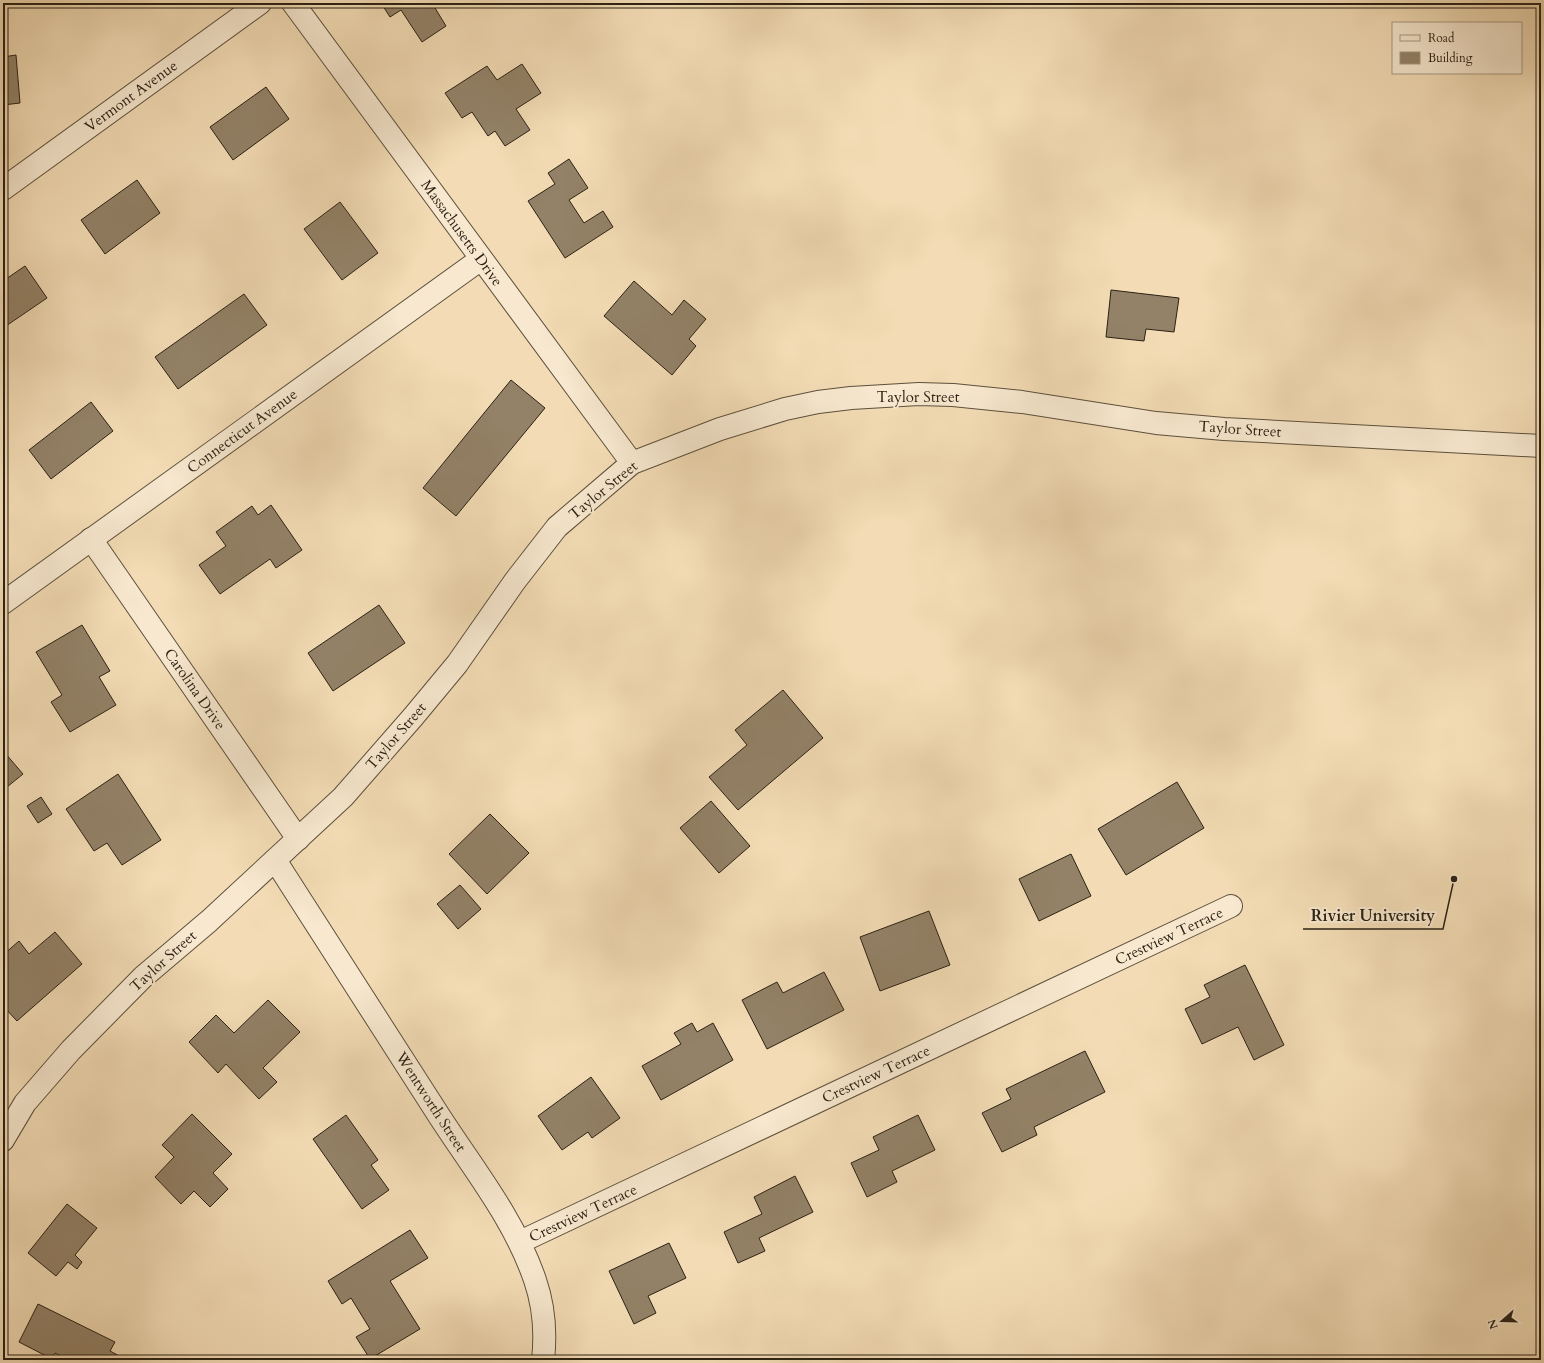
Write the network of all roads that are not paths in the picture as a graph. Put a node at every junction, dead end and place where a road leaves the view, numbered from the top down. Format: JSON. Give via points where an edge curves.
{"nodes":[{"id":1,"x":260,"y":3,"type":"edge"},
{"id":2,"x":293,"y":3,"type":"edge"},
{"id":3,"x":3,"y":189,"type":"edge"},
{"id":4,"x":481,"y":259,"type":"junction"},
{"id":5,"x":1541,"y":446,"type":"edge"},
{"id":6,"x":632,"y":463,"type":"junction"},
{"id":7,"x":91,"y":539,"type":"junction"},
{"id":8,"x":3,"y":603,"type":"edge"},
{"id":9,"x":298,"y":839,"type":"junction"},
{"id":10,"x":275,"y":860,"type":"junction"},
{"id":11,"x":1231,"y":906,"type":"dead end"},
{"id":12,"x":3,"y":1140,"type":"edge"},
{"id":13,"x":520,"y":1242,"type":"junction"},
{"id":14,"x":543,"y":1360,"type":"edge"}],
"edges":[{"from":1,"to":3,"type":"street","name":"Vermont Avenue"},
{"from":2,"to":4,"type":"street","name":"Massachusetts Drive"},
{"from":4,"to":6,"type":"street","name":"Massachusetts Drive"},
{"from":4,"to":7,"type":"street","name":"Connecticut Avenue"},
{"from":5,"to":6,"type":"street","name":"Taylor Street","via":[[1224,429],[1156,423],[1022,402],[919,394],[851,398],[785,409],[720,429]]},
{"from":6,"to":9,"type":"street","name":"Taylor Street","via":[[557,527],[515,580],[457,664],[343,797]]},
{"from":7,"to":8,"type":"street","name":"Connecticut Avenue"},
{"from":7,"to":9,"type":"street","name":"Carolina Drive"},
{"from":9,"to":10,"type":"street","name":"Taylor Street"},
{"from":10,"to":12,"type":"street","name":"Taylor Street","via":[[143,977],[77,1044],[25,1103]]},
{"from":10,"to":13,"type":"street","name":"Wentworth Street","via":[[436,1113],[475,1168]]},
{"from":11,"to":13,"type":"street","name":"Crestview Terrace"},
{"from":13,"to":14,"type":"street","name":"Wentworth Street","via":[[536,1281],[544,1318]]}]}
